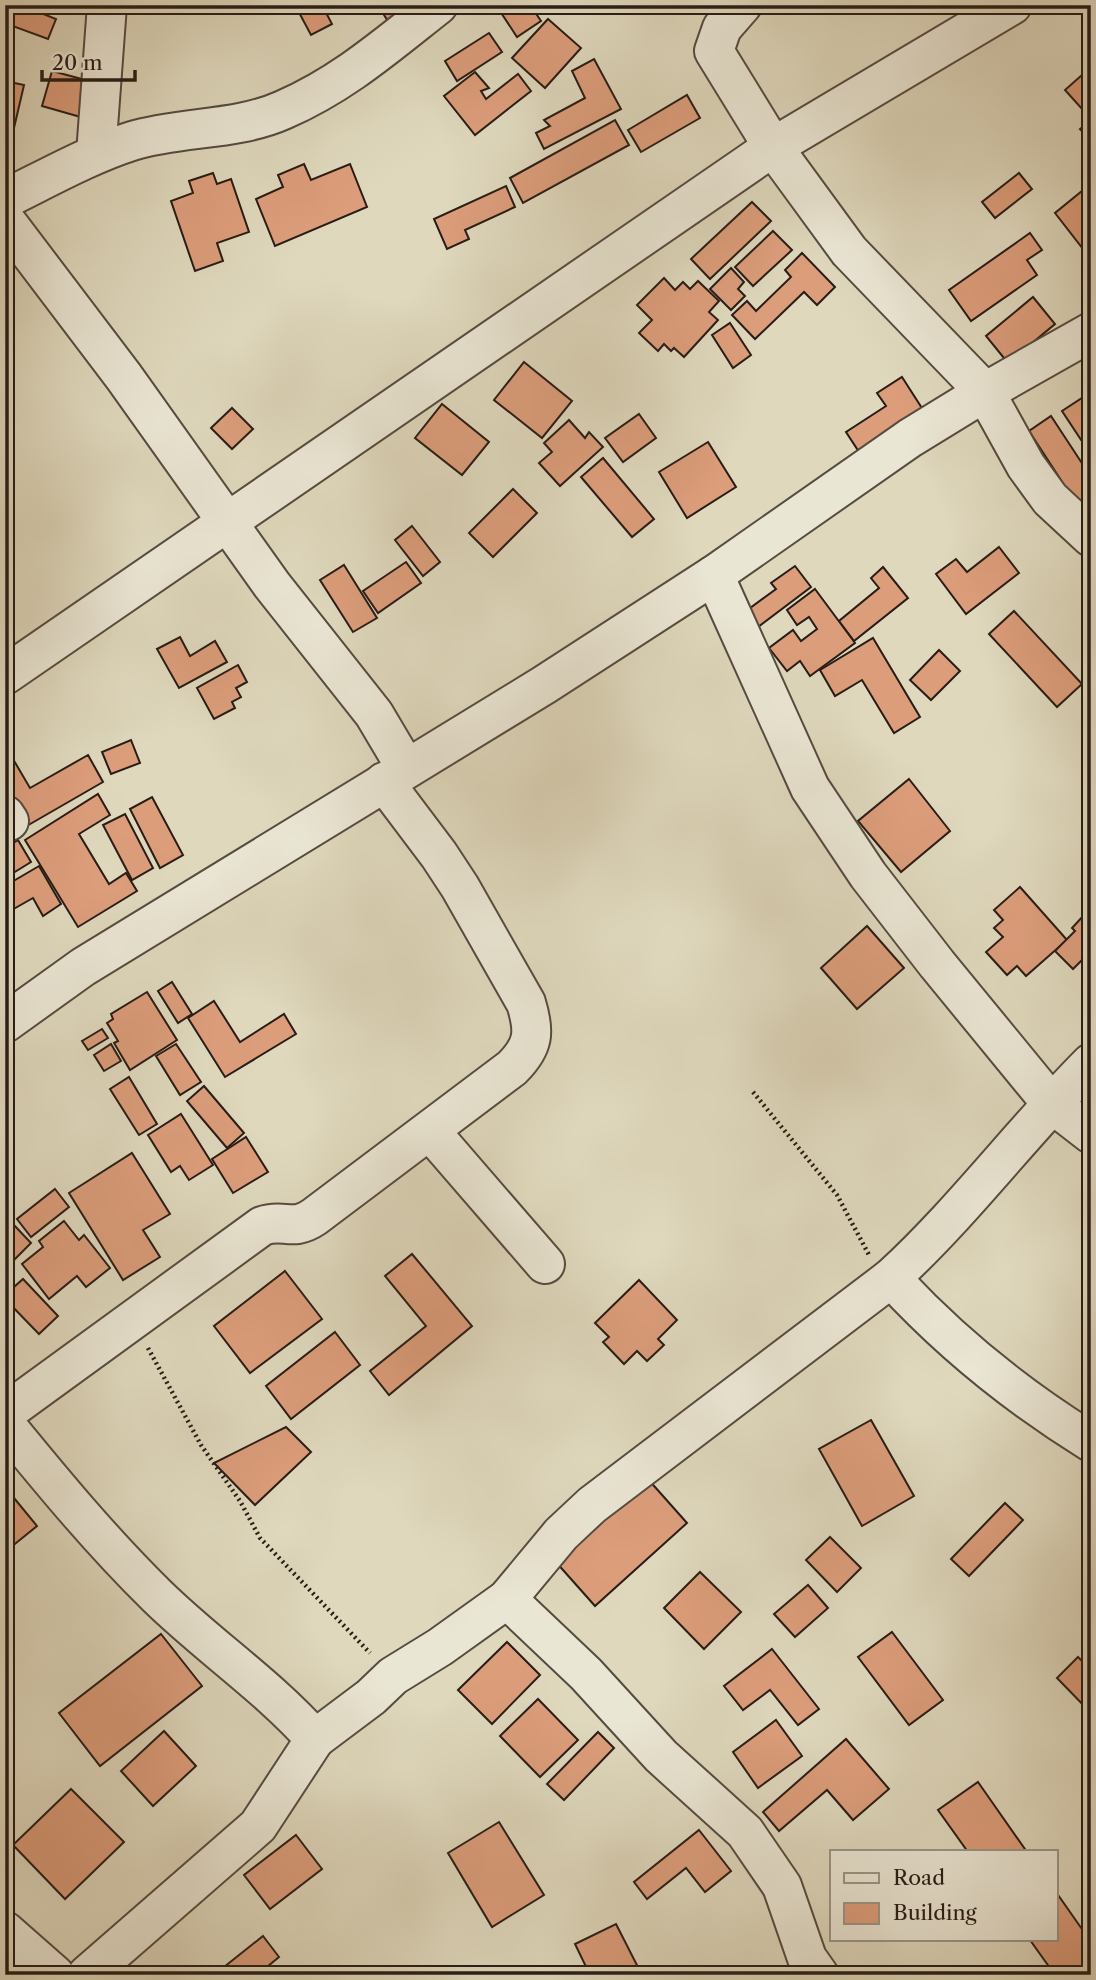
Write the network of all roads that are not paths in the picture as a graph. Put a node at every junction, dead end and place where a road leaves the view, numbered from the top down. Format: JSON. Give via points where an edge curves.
{"nodes":[{"id":1,"x":107,"y":5,"type":"edge"},
{"id":2,"x":438,"y":5,"type":"edge"},
{"id":3,"x":743,"y":5,"type":"edge"},
{"id":4,"x":1012,"y":5,"type":"edge"},
{"id":5,"x":773,"y":147,"type":"junction"},
{"id":6,"x":96,"y":154,"type":"junction"},
{"id":7,"x":5,"y":199,"type":"edge"},
{"id":8,"x":5,"y":220,"type":"edge"},
{"id":9,"x":1091,"y":332,"type":"edge"},
{"id":10,"x":985,"y":392,"type":"junction"},
{"id":11,"x":227,"y":521,"type":"junction"},
{"id":12,"x":1091,"y":537,"type":"edge"},
{"id":13,"x":714,"y":575,"type":"junction"},
{"id":14,"x":5,"y":675,"type":"edge"},
{"id":15,"x":395,"y":775,"type":"junction"},
{"id":16,"x":5,"y":1023,"type":"edge"},
{"id":17,"x":1091,"y":1063,"type":"edge"},
{"id":18,"x":1051,"y":1103,"type":"junction"},
{"id":19,"x":430,"y":1131,"type":"junction"},
{"id":20,"x":1091,"y":1134,"type":"edge"},
{"id":21,"x":545,"y":1264,"type":"dead end"},
{"id":22,"x":891,"y":1278,"type":"junction"},
{"id":23,"x":5,"y":1413,"type":"edge"},
{"id":24,"x":5,"y":1424,"type":"edge"},
{"id":25,"x":1091,"y":1442,"type":"edge"},
{"id":26,"x":507,"y":1600,"type":"junction"},
{"id":27,"x":315,"y":1739,"type":"junction"},
{"id":28,"x":5,"y":1931,"type":"edge"},
{"id":29,"x":55,"y":1975,"type":"edge"},
{"id":30,"x":87,"y":1975,"type":"edge"},
{"id":31,"x":819,"y":1975,"type":"edge"}],
"edges":[{"from":1,"to":6,"type":"street"},
{"from":2,"to":6,"type":"street","via":[[348,76],[281,111],[256,120],[134,141]]},
{"from":3,"to":5,"type":"street","via":[[722,28],[714,51]]},
{"from":4,"to":5,"type":"street"},
{"from":5,"to":10,"type":"street","via":[[849,251]]},
{"from":5,"to":11,"type":"street"},
{"from":6,"to":7,"type":"street"},
{"from":8,"to":11,"type":"street"},
{"from":9,"to":10,"type":"street"},
{"from":10,"to":12,"type":"street","via":[[1050,499]]},
{"from":10,"to":13,"type":"street","via":[[910,438]]},
{"from":11,"to":14,"type":"street"},
{"from":11,"to":15,"type":"street","via":[[374,714]]},
{"from":13,"to":15,"type":"street"},
{"from":13,"to":18,"type":"street","via":[[810,788],[883,895]]},
{"from":15,"to":16,"type":"street","via":[[83,967]]},
{"from":15,"to":19,"type":"street","via":[[531,1019],[531,1040],[524,1056]]},
{"from":17,"to":18,"type":"street"},
{"from":18,"to":20,"type":"street"},
{"from":18,"to":22,"type":"street","via":[[929,1243]]},
{"from":19,"to":21,"type":"street"},
{"from":19,"to":23,"type":"street","via":[[304,1224],[262,1226]]},
{"from":22,"to":25,"type":"street","via":[[941,1329],[1045,1414]]},
{"from":22,"to":26,"type":"street","via":[[592,1505],[561,1534]]},
{"from":24,"to":27,"type":"street","via":[[77,1512],[158,1597],[274,1696]]},
{"from":26,"to":27,"type":"street","via":[[393,1676]]},
{"from":26,"to":31,"type":"street","via":[[586,1674],[661,1756],[745,1832],[782,1886],[807,1958]]},
{"from":27,"to":30,"type":"street","via":[[258,1826]]},
{"from":28,"to":29,"type":"street"}]}
